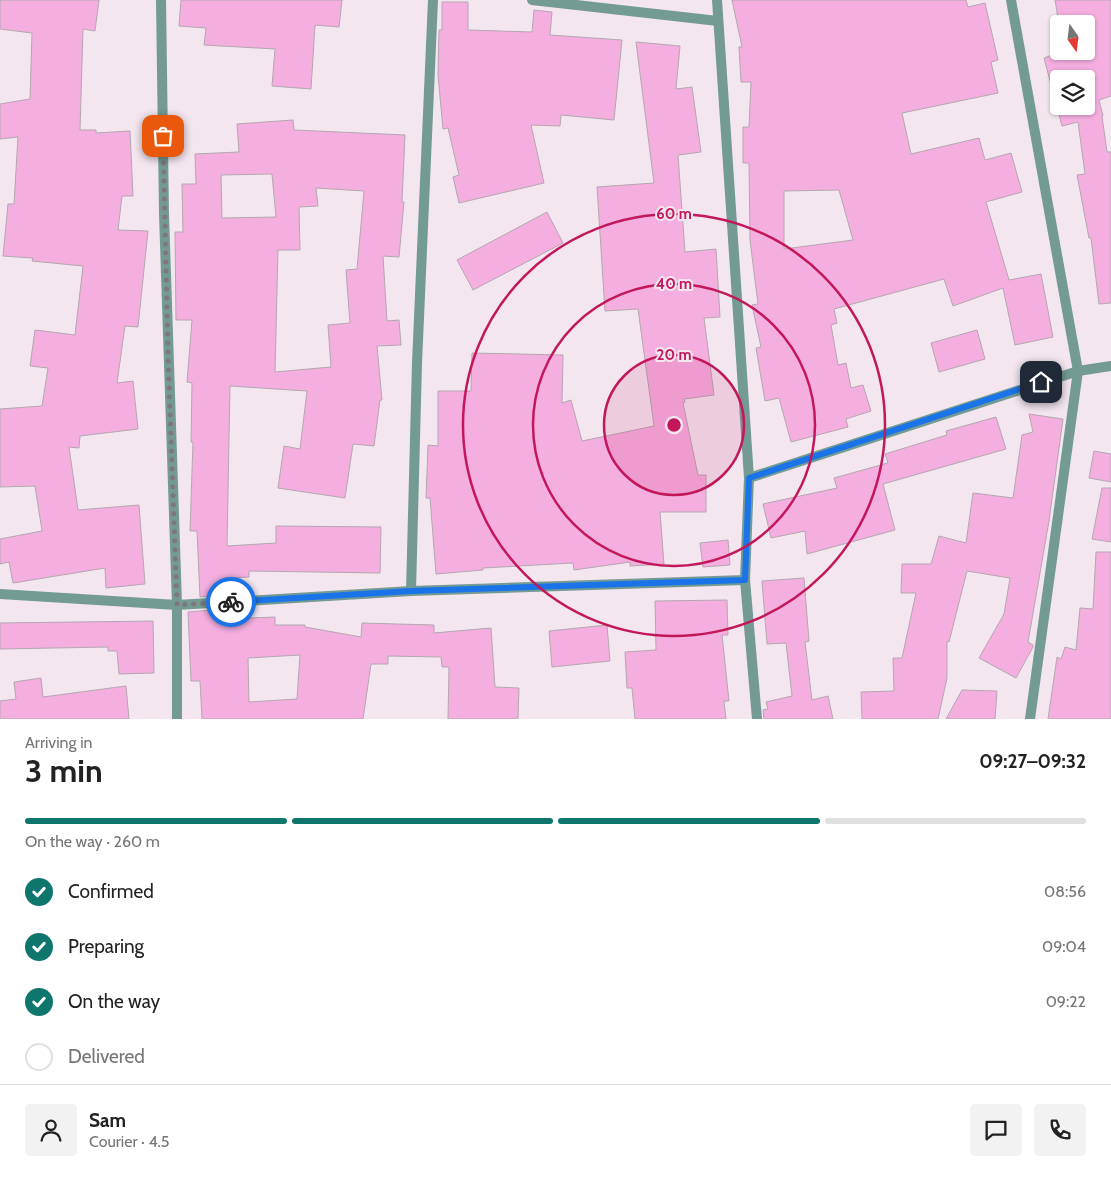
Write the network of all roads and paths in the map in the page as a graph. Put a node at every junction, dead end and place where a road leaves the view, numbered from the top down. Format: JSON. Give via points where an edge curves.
{"nodes":[{"id":1,"x":161,"y":0,"type":"edge"},
{"id":2,"x":432,"y":0,"type":"edge"},
{"id":3,"x":532,"y":0,"type":"edge"},
{"id":4,"x":718,"y":0,"type":"edge"},
{"id":5,"x":1011,"y":0,"type":"edge"},
{"id":6,"x":718,"y":20,"type":"junction"},
{"id":7,"x":1111,"y":366,"type":"edge"},
{"id":8,"x":1078,"y":370,"type":"junction"},
{"id":9,"x":749,"y":478,"type":"junction"},
{"id":10,"x":745,"y":580,"type":"junction"},
{"id":11,"x":411,"y":591,"type":"junction"},
{"id":12,"x":0,"y":594,"type":"edge"},
{"id":13,"x":177,"y":605,"type":"junction"},
{"id":14,"x":177,"y":719,"type":"edge"},
{"id":15,"x":758,"y":719,"type":"edge"},
{"id":16,"x":1030,"y":719,"type":"edge"}],
"edges":[{"from":1,"to":13,"type":"street","via":[[165,260]]},
{"from":2,"to":11,"type":"street"},
{"from":3,"to":6,"type":"street"},
{"from":4,"to":6,"type":"street"},
{"from":5,"to":8,"type":"street"},
{"from":6,"to":9,"type":"street"},
{"from":7,"to":8,"type":"street"},
{"from":8,"to":9,"type":"street"},
{"from":8,"to":16,"type":"street"},
{"from":9,"to":10,"type":"street"},
{"from":10,"to":11,"type":"street"},
{"from":10,"to":15,"type":"street"},
{"from":11,"to":13,"type":"street"},
{"from":12,"to":13,"type":"street"},
{"from":13,"to":14,"type":"street"}]}
